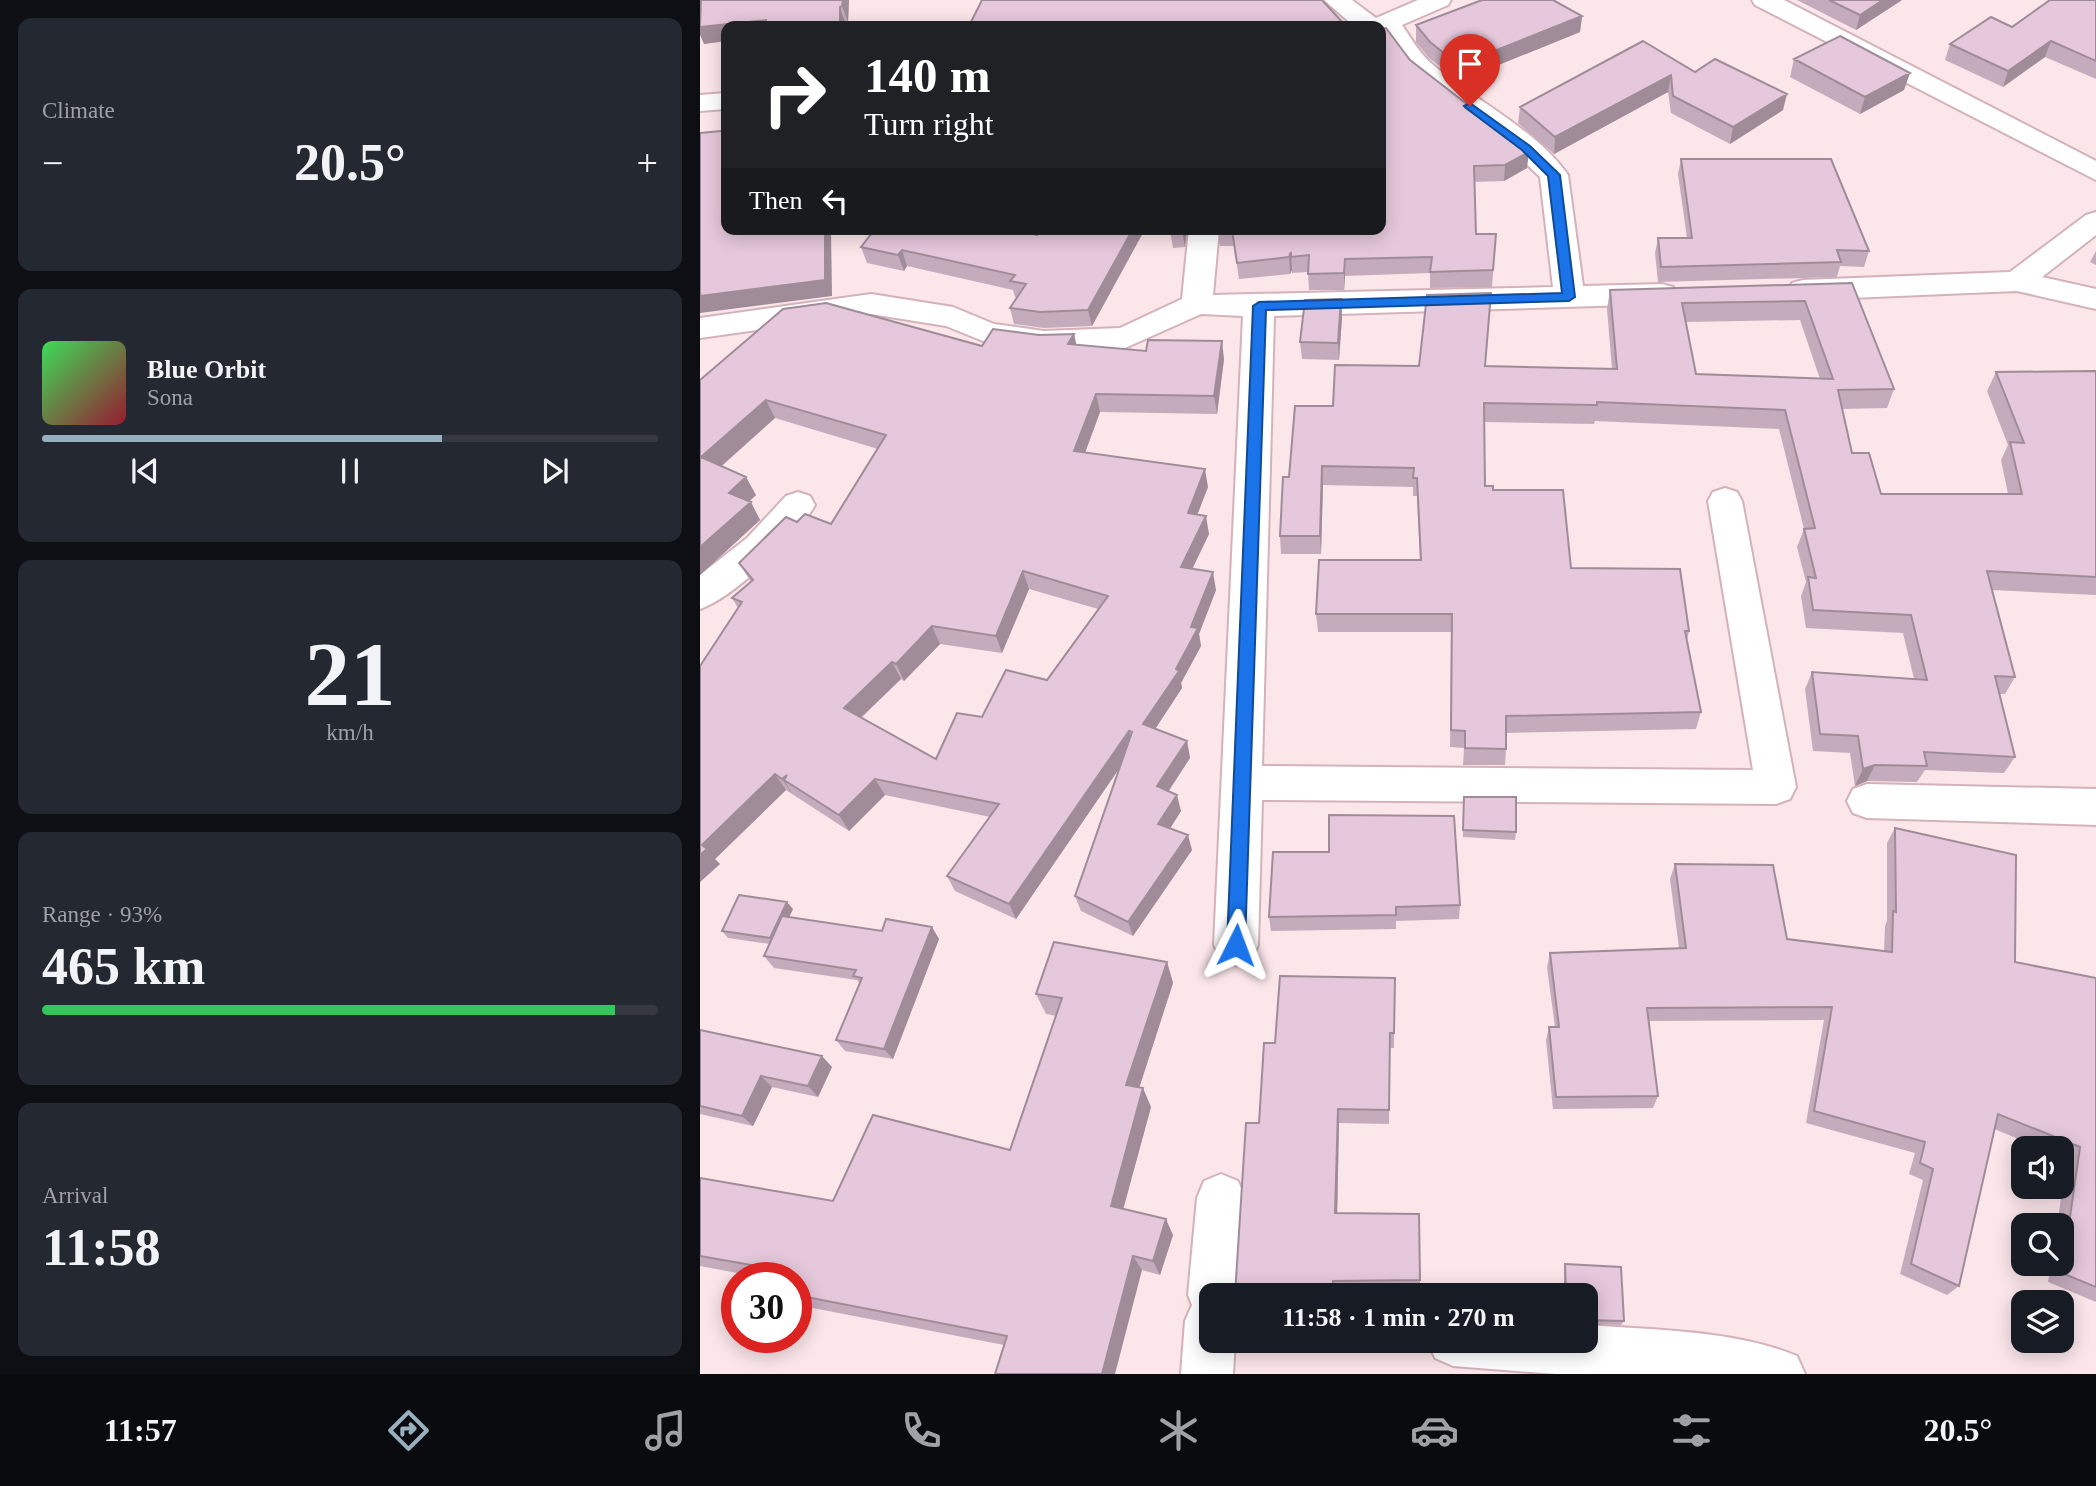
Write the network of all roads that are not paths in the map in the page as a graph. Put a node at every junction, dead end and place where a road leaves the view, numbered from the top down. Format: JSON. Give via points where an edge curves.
{"nodes":[{"id":1,"x":1336,"y":0,"type":"edge"},
{"id":2,"x":1439,"y":0,"type":"edge"},
{"id":3,"x":1764,"y":0,"type":"edge"},
{"id":4,"x":1372,"y":21,"type":"edge"},
{"id":5,"x":1386,"y":22,"type":"edge"},
{"id":6,"x":1386,"y":32,"type":"edge"},
{"id":7,"x":721,"y":101,"type":"edge"},
{"id":8,"x":700,"y":103,"type":"edge"},
{"id":9,"x":2096,"y":172,"type":"edge"},
{"id":10,"x":2096,"y":221,"type":"edge"},
{"id":11,"x":1203,"y":235,"type":"edge"},
{"id":12,"x":2017,"y":281,"type":"junction"},
{"id":13,"x":1770,"y":291,"type":"edge"},
{"id":14,"x":1690,"y":293,"type":"edge"},
{"id":15,"x":1569,"y":297,"type":"junction"},
{"id":16,"x":2096,"y":299,"type":"edge"},
{"id":17,"x":1197,"y":304,"type":"junction"},
{"id":18,"x":1259,"y":306,"type":"junction"},
{"id":19,"x":700,"y":328,"type":"edge"},
{"id":20,"x":1725,"y":501,"type":"dead end"},
{"id":21,"x":798,"y":505,"type":"dead end"},
{"id":22,"x":700,"y":596,"type":"edge"},
{"id":23,"x":1243,"y":783,"type":"junction"},
{"id":24,"x":1867,"y":801,"type":"dead end"},
{"id":25,"x":2096,"y":807,"type":"edge"},
{"id":26,"x":1236,"y":945,"type":"dead end"},
{"id":27,"x":1221,"y":1198,"type":"dead end"},
{"id":28,"x":1214,"y":1283,"type":"edge"},
{"id":29,"x":1598,"y":1351,"type":"edge"},
{"id":30,"x":1209,"y":1353,"type":"edge"},
{"id":31,"x":1207,"y":1374,"type":"edge"},
{"id":32,"x":1779,"y":1374,"type":"edge"}],
"edges":[{"from":1,"to":4,"type":"street"},
{"from":2,"to":5,"type":"street"},
{"from":3,"to":9,"type":"street"},
{"from":6,"to":15,"type":"street","via":[[1420,68],[1526,148],[1554,175]]},
{"from":7,"to":8,"type":"street"},
{"from":10,"to":12,"type":"street"},
{"from":11,"to":17,"type":"street"},
{"from":12,"to":13,"type":"street"},
{"from":12,"to":16,"type":"street"},
{"from":14,"to":15,"type":"street"},
{"from":15,"to":18,"type":"street"},
{"from":17,"to":18,"type":"street"},
{"from":17,"to":19,"type":"street","via":[[1125,338],[1044,341],[988,332],[953,317],[871,304]]},
{"from":18,"to":23,"type":"street"},
{"from":20,"to":23,"type":"street","via":[[1776,788]]},
{"from":21,"to":22,"type":"street","via":[[760,547]]},
{"from":23,"to":26,"type":"street"},
{"from":24,"to":25,"type":"street"},
{"from":27,"to":28,"type":"street"},
{"from":29,"to":32,"type":"street","via":[[1693,1359]]},
{"from":30,"to":31,"type":"street"}]}
